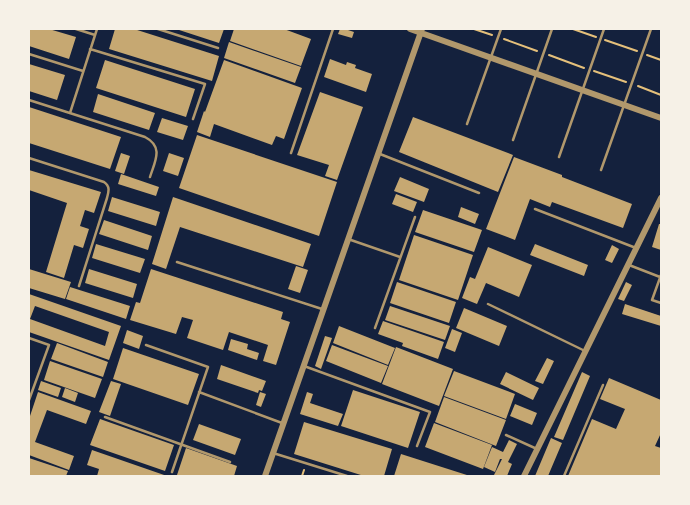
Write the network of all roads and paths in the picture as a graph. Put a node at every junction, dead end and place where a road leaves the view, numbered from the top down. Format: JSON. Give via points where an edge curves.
{"nodes":[{"id":1,"x":76,"y":29,"type":"edge"},
{"id":2,"x":97,"y":29,"type":"edge"},
{"id":3,"x":158,"y":29,"type":"edge"},
{"id":4,"x":333,"y":29,"type":"edge"},
{"id":5,"x":410,"y":29,"type":"edge"},
{"id":6,"x":474,"y":29,"type":"edge"},
{"id":7,"x":501,"y":29,"type":"edge"},
{"id":8,"x":552,"y":29,"type":"edge"},
{"id":9,"x":573,"y":29,"type":"edge"},
{"id":10,"x":604,"y":29,"type":"edge"},
{"id":11,"x":651,"y":29,"type":"edge"},
{"id":12,"x":421,"y":31,"type":"edge"},
{"id":13,"x":95,"y":35,"type":"junction"},
{"id":14,"x":498,"y":37,"type":"junction"},
{"id":15,"x":601,"y":39,"type":"junction"},
{"id":16,"x":218,"y":48,"type":"dead end"},
{"id":17,"x":90,"y":49,"type":"junction"},
{"id":18,"x":642,"y":53,"type":"junction"},
{"id":19,"x":29,"y":54,"type":"edge"},
{"id":20,"x":544,"y":54,"type":"junction"},
{"id":21,"x":491,"y":57,"type":"junction"},
{"id":22,"x":661,"y":60,"type":"edge"},
{"id":23,"x":590,"y":70,"type":"junction"},
{"id":24,"x":83,"y":71,"type":"junction"},
{"id":25,"x":537,"y":74,"type":"junction"},
{"id":26,"x":631,"y":84,"type":"junction"},
{"id":27,"x":583,"y":90,"type":"junction"},
{"id":28,"x":661,"y":95,"type":"edge"},
{"id":29,"x":29,"y":100,"type":"edge"},
{"id":30,"x":624,"y":105,"type":"junction"},
{"id":31,"x":70,"y":113,"type":"junction"},
{"id":32,"x":661,"y":118,"type":"edge"},
{"id":33,"x":193,"y":119,"type":"dead end"},
{"id":34,"x":467,"y":124,"type":"dead end"},
{"id":35,"x":513,"y":140,"type":"dead end"},
{"id":36,"x":291,"y":153,"type":"dead end"},
{"id":37,"x":378,"y":153,"type":"junction"},
{"id":38,"x":559,"y":157,"type":"dead end"},
{"id":39,"x":29,"y":158,"type":"edge"},
{"id":40,"x":601,"y":170,"type":"dead end"},
{"id":41,"x":150,"y":177,"type":"dead end"},
{"id":42,"x":479,"y":193,"type":"dead end"},
{"id":43,"x":661,"y":198,"type":"edge"},
{"id":44,"x":535,"y":208,"type":"dead end"},
{"id":45,"x":415,"y":217,"type":"dead end"},
{"id":46,"x":348,"y":239,"type":"junction"},
{"id":47,"x":636,"y":248,"type":"junction"},
{"id":48,"x":400,"y":257,"type":"junction"},
{"id":49,"x":177,"y":262,"type":"dead end"},
{"id":50,"x":628,"y":265,"type":"junction"},
{"id":51,"x":661,"y":276,"type":"edge"},
{"id":52,"x":79,"y":286,"type":"dead end"},
{"id":53,"x":661,"y":303,"type":"edge"},
{"id":54,"x":488,"y":304,"type":"dead end"},
{"id":55,"x":323,"y":310,"type":"junction"},
{"id":56,"x":375,"y":328,"type":"dead end"},
{"id":57,"x":29,"y":338,"type":"edge"},
{"id":58,"x":146,"y":345,"type":"dead end"},
{"id":59,"x":586,"y":351,"type":"junction"},
{"id":60,"x":303,"y":366,"type":"junction"},
{"id":61,"x":603,"y":385,"type":"dead end"},
{"id":62,"x":199,"y":392,"type":"junction"},
{"id":63,"x":29,"y":400,"type":"edge"},
{"id":64,"x":105,"y":417,"type":"dead end"},
{"id":65,"x":283,"y":423,"type":"junction"},
{"id":66,"x":506,"y":435,"type":"dead end"},
{"id":67,"x":181,"y":444,"type":"junction"},
{"id":68,"x":417,"y":446,"type":"dead end"},
{"id":69,"x":537,"y":450,"type":"junction"},
{"id":70,"x":272,"y":453,"type":"junction"},
{"id":71,"x":230,"y":462,"type":"dead end"},
{"id":72,"x":172,"y":472,"type":"dead end"},
{"id":73,"x":264,"y":476,"type":"edge"},
{"id":74,"x":347,"y":476,"type":"edge"},
{"id":75,"x":524,"y":476,"type":"edge"},
{"id":76,"x":564,"y":476,"type":"edge"}],
"edges":[{"from":1,"to":13,"type":"lane"},
{"from":2,"to":13,"type":"lane"},
{"from":3,"to":16,"type":"lane"},
{"from":4,"to":36,"type":"lane"},
{"from":5,"to":12,"type":"street"},
{"from":6,"to":14,"type":"path"},
{"from":7,"to":14,"type":"lane"},
{"from":8,"to":20,"type":"lane"},
{"from":9,"to":15,"type":"path"},
{"from":10,"to":15,"type":"lane"},
{"from":11,"to":18,"type":"lane"},
{"from":12,"to":21,"type":"street"},
{"from":12,"to":37,"type":"street"},
{"from":13,"to":17,"type":"lane"},
{"from":14,"to":20,"type":"path"},
{"from":14,"to":21,"type":"lane"},
{"from":15,"to":18,"type":"path"},
{"from":15,"to":23,"type":"lane"},
{"from":17,"to":24,"type":"lane"},
{"from":17,"to":33,"type":"lane","via":[[205,84]]},
{"from":18,"to":22,"type":"path"},
{"from":18,"to":26,"type":"lane"},
{"from":19,"to":24,"type":"lane"},
{"from":20,"to":23,"type":"path"},
{"from":20,"to":25,"type":"lane"},
{"from":21,"to":25,"type":"street"},
{"from":21,"to":34,"type":"lane"},
{"from":23,"to":26,"type":"path"},
{"from":23,"to":27,"type":"lane"},
{"from":24,"to":31,"type":"lane"},
{"from":25,"to":27,"type":"street"},
{"from":25,"to":35,"type":"lane"},
{"from":26,"to":28,"type":"path"},
{"from":26,"to":30,"type":"lane"},
{"from":27,"to":30,"type":"street"},
{"from":27,"to":38,"type":"lane"},
{"from":29,"to":31,"type":"lane"},
{"from":30,"to":32,"type":"street"},
{"from":30,"to":40,"type":"lane"},
{"from":31,"to":41,"type":"lane","via":[[150,140],[157,153]]},
{"from":37,"to":42,"type":"lane"},
{"from":37,"to":46,"type":"street"},
{"from":39,"to":52,"type":"lane","via":[[104,182],[109,188]]},
{"from":43,"to":47,"type":"street"},
{"from":44,"to":47,"type":"lane"},
{"from":45,"to":48,"type":"lane"},
{"from":46,"to":48,"type":"lane"},
{"from":46,"to":55,"type":"street"},
{"from":47,"to":50,"type":"street"},
{"from":48,"to":56,"type":"lane"},
{"from":49,"to":55,"type":"lane"},
{"from":50,"to":51,"type":"lane"},
{"from":50,"to":59,"type":"street"},
{"from":51,"to":53,"type":"lane","via":[[652,300]]},
{"from":54,"to":59,"type":"lane"},
{"from":55,"to":60,"type":"street"},
{"from":57,"to":63,"type":"lane","via":[[49,345]]},
{"from":58,"to":62,"type":"lane","via":[[208,367]]},
{"from":59,"to":69,"type":"street"},
{"from":60,"to":65,"type":"street"},
{"from":60,"to":68,"type":"lane","via":[[430,412]]},
{"from":61,"to":76,"type":"lane"},
{"from":62,"to":65,"type":"lane"},
{"from":62,"to":67,"type":"lane"},
{"from":64,"to":67,"type":"lane"},
{"from":65,"to":70,"type":"street"},
{"from":66,"to":69,"type":"lane"},
{"from":67,"to":71,"type":"lane"},
{"from":67,"to":72,"type":"lane"},
{"from":69,"to":75,"type":"street"},
{"from":70,"to":73,"type":"street"},
{"from":70,"to":74,"type":"lane"}]}
